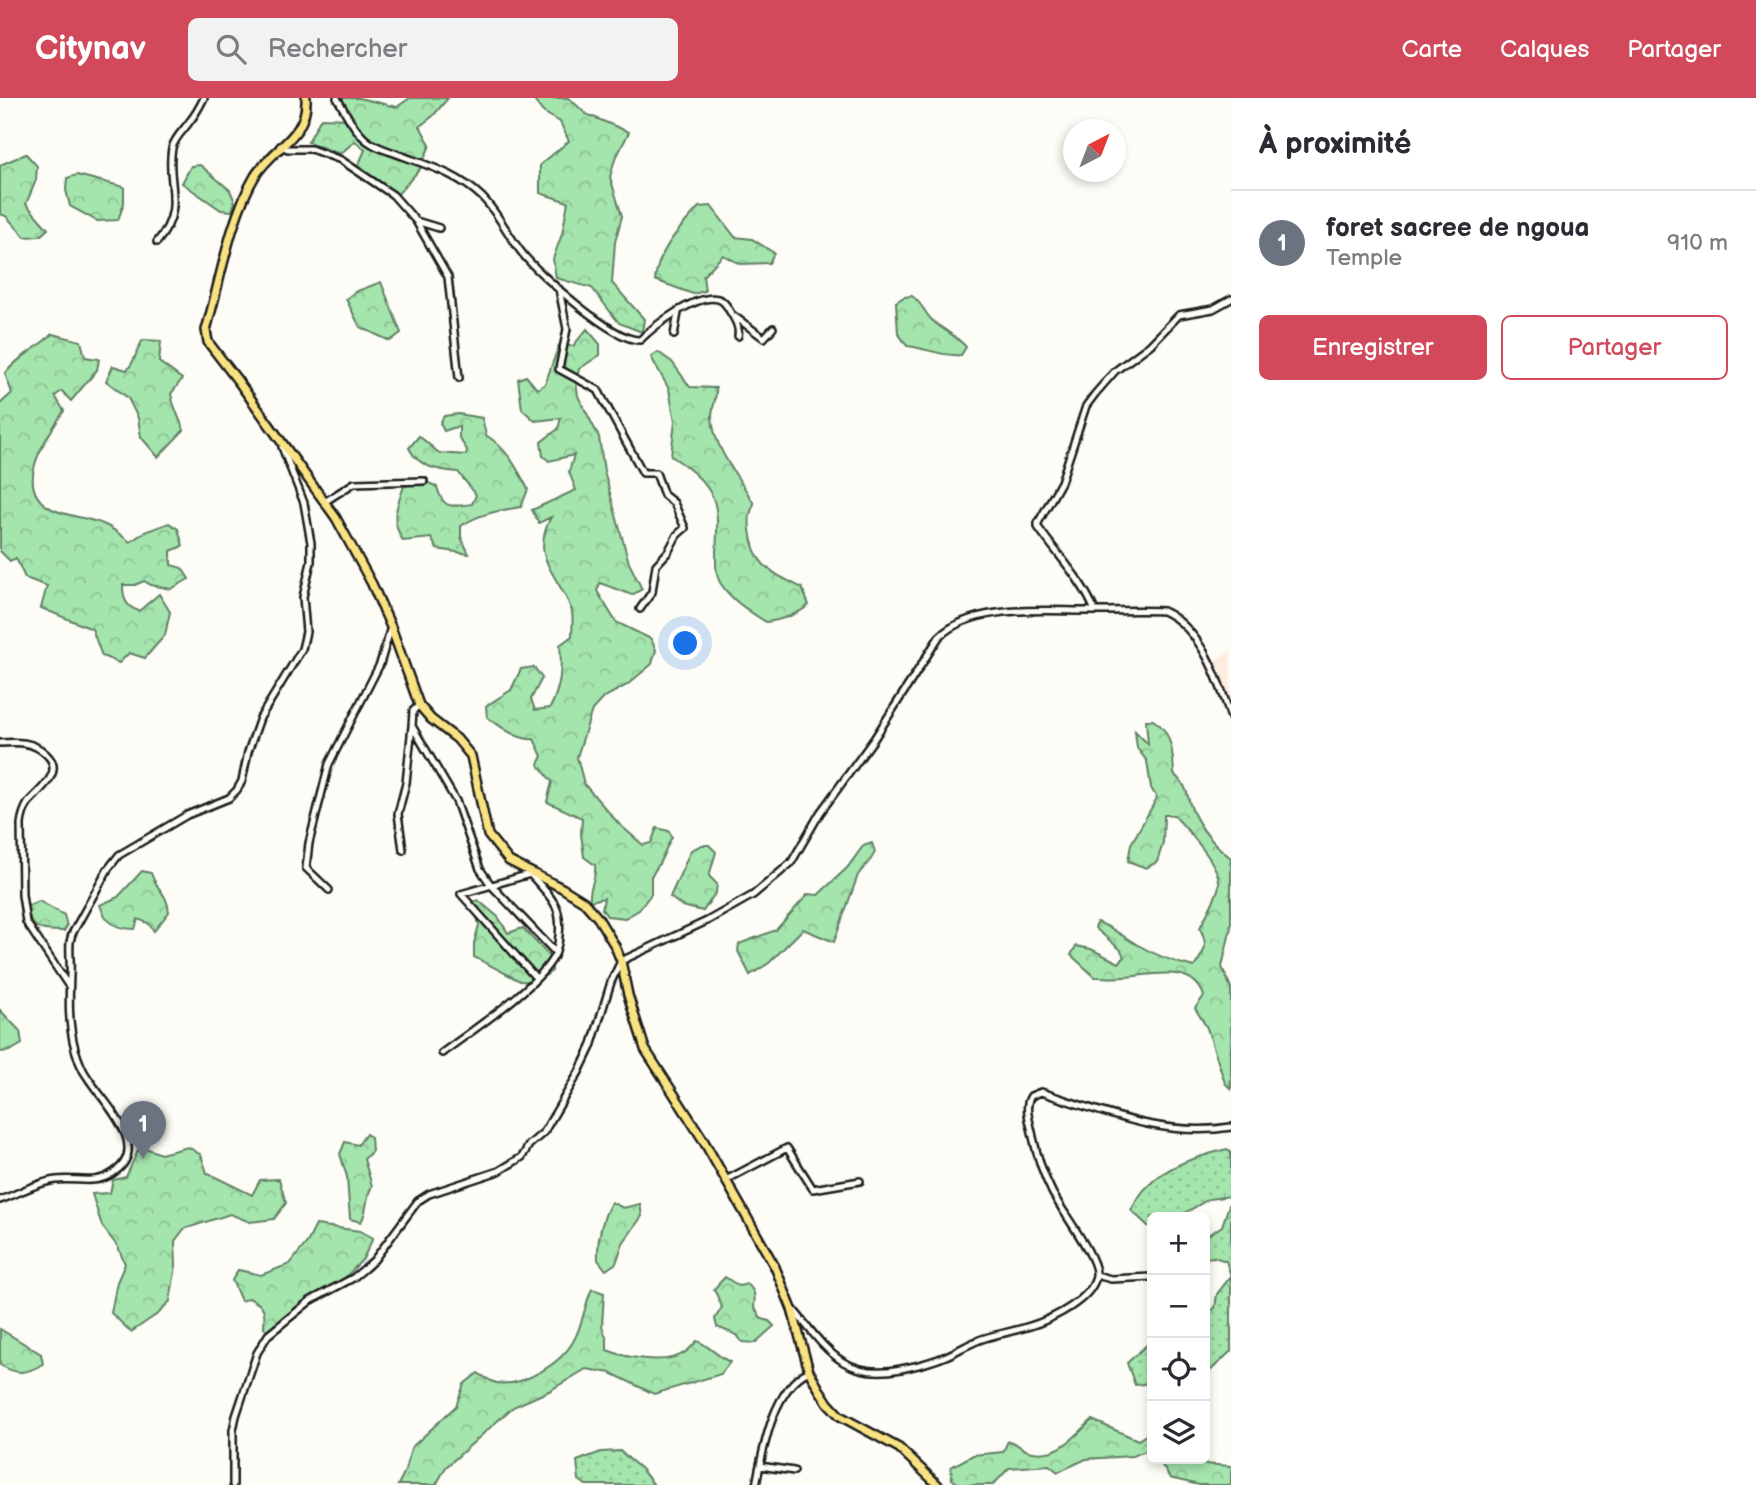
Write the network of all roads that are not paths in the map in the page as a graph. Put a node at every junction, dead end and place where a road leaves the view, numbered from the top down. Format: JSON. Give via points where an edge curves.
{"nodes":[{"id":1,"x":204,"y":98,"type":"edge"},
{"id":2,"x":306,"y":98,"type":"edge"},
{"id":3,"x":337,"y":98,"type":"edge"},
{"id":4,"x":280,"y":146,"type":"junction"},
{"id":5,"x":416,"y":220,"type":"junction"},
{"id":6,"x":439,"y":228,"type":"dead end"},
{"id":7,"x":158,"y":242,"type":"dead end"},
{"id":8,"x":559,"y":289,"type":"junction"},
{"id":9,"x":1231,"y":299,"type":"edge"},
{"id":10,"x":678,"y":313,"type":"junction"},
{"id":11,"x":732,"y":314,"type":"junction"},
{"id":12,"x":774,"y":328,"type":"dead end"},
{"id":13,"x":674,"y":335,"type":"dead end"},
{"id":14,"x":738,"y":336,"type":"dead end"},
{"id":15,"x":459,"y":378,"type":"dead end"},
{"id":16,"x":280,"y":440,"type":"junction"},
{"id":17,"x":424,"y":481,"type":"dead end"},
{"id":18,"x":326,"y":501,"type":"junction"},
{"id":19,"x":640,"y":609,"type":"dead end"},
{"id":20,"x":1095,"y":611,"type":"junction"},
{"id":21,"x":391,"y":628,"type":"junction"},
{"id":22,"x":419,"y":705,"type":"junction"},
{"id":23,"x":1231,"y":718,"type":"edge"},
{"id":24,"x":412,"y":726,"type":"junction"},
{"id":25,"x":0,"y":743,"type":"edge"},
{"id":26,"x":403,"y":850,"type":"dead end"},
{"id":27,"x":530,"y":874,"type":"junction"},
{"id":28,"x":491,"y":886,"type":"junction"},
{"id":29,"x":329,"y":890,"type":"dead end"},
{"id":30,"x":555,"y":952,"type":"junction"},
{"id":31,"x":621,"y":961,"type":"junction"},
{"id":32,"x":536,"y":978,"type":"junction"},
{"id":33,"x":68,"y":985,"type":"junction"},
{"id":34,"x":442,"y":1053,"type":"dead end"},
{"id":35,"x":1231,"y":1126,"type":"edge"},
{"id":36,"x":726,"y":1180,"type":"junction"},
{"id":37,"x":860,"y":1181,"type":"dead end"},
{"id":38,"x":0,"y":1200,"type":"edge"},
{"id":39,"x":1096,"y":1275,"type":"junction"},
{"id":40,"x":1147,"y":1277,"type":"edge"},
{"id":41,"x":792,"y":1309,"type":"junction"},
{"id":42,"x":809,"y":1371,"type":"junction"},
{"id":43,"x":760,"y":1465,"type":"junction"},
{"id":44,"x":794,"y":1471,"type":"dead end"},
{"id":45,"x":233,"y":1485,"type":"edge"},
{"id":46,"x":756,"y":1485,"type":"edge"},
{"id":47,"x":938,"y":1485,"type":"edge"}],
"edges":[{"from":1,"to":7,"type":"street","via":[[174,142],[174,204]]},
{"from":2,"to":4,"type":"main road","via":[[301,128]]},
{"from":3,"to":8,"type":"street","via":[[357,130],[373,145],[452,174],[479,195],[528,260]]},
{"from":4,"to":5,"type":"street","via":[[312,149],[341,160],[393,195]]},
{"from":4,"to":16,"type":"main road","via":[[245,196],[205,335]]},
{"from":5,"to":6,"type":"street"},
{"from":5,"to":15,"type":"street","via":[[448,276]]},
{"from":8,"to":10,"type":"street","via":[[633,340],[640,340]]},
{"from":8,"to":19,"type":"street","via":[[567,329],[559,369],[598,390],[643,473],[656,473],[685,528],[656,565],[652,592]]},
{"from":9,"to":20,"type":"street","via":[[1213,309],[1179,315],[1115,371],[1086,406],[1061,482],[1038,527],[1070,566]]},
{"from":10,"to":11,"type":"street","via":[[693,301],[717,298]]},
{"from":10,"to":13,"type":"street"},
{"from":11,"to":12,"type":"street","via":[[764,338]]},
{"from":11,"to":14,"type":"street"},
{"from":16,"to":18,"type":"main road"},
{"from":16,"to":33,"type":"street","via":[[308,518],[311,562],[303,597],[306,632],[302,649],[260,718],[237,790],[127,849],[108,869],[72,934]]},
{"from":17,"to":18,"type":"street","via":[[354,483]]},
{"from":18,"to":21,"type":"main road","via":[[360,559]]},
{"from":20,"to":23,"type":"street","via":[[1163,611],[1173,616],[1204,652]]},
{"from":20,"to":31,"type":"street","via":[[1032,610],[987,616],[949,628],[820,813],[791,863],[753,895]]},
{"from":21,"to":22,"type":"main road"},
{"from":21,"to":29,"type":"street","via":[[380,664],[329,764],[309,843],[306,868]]},
{"from":22,"to":24,"type":"street"},
{"from":22,"to":27,"type":"main road","via":[[464,746],[474,766],[488,835],[509,861]]},
{"from":24,"to":26,"type":"street","via":[[398,814]]},
{"from":24,"to":28,"type":"street","via":[[456,801],[480,869]]},
{"from":25,"to":33,"type":"street","via":[[29,743],[50,757],[53,765],[52,776],[23,813],[22,907],[33,935]]},
{"from":27,"to":28,"type":"street"},
{"from":27,"to":30,"type":"street","via":[[556,906],[560,926]]},
{"from":27,"to":31,"type":"main road","via":[[583,901],[598,918]]},
{"from":28,"to":30,"type":"street"},
{"from":28,"to":32,"type":"street","via":[[461,894]]},
{"from":30,"to":32,"type":"street"},
{"from":31,"to":36,"type":"main road","via":[[645,1049]]},
{"from":31,"to":45,"type":"street","via":[[579,1072],[544,1132],[522,1157],[499,1171],[418,1201],[364,1269],[310,1301],[268,1335],[257,1353],[236,1416]]},
{"from":32,"to":34,"type":"street"},
{"from":33,"to":38,"type":"street","via":[[69,1019],[80,1066],[123,1128],[128,1154],[124,1164],[107,1177],[55,1180]]},
{"from":35,"to":39,"type":"street","via":[[1172,1130],[1041,1092],[1031,1096],[1026,1105],[1038,1157],[1052,1192],[1094,1260]]},
{"from":36,"to":37,"type":"street","via":[[787,1148],[813,1189]]},
{"from":36,"to":41,"type":"main road","via":[[766,1249]]},
{"from":39,"to":40,"type":"street"},
{"from":39,"to":41,"type":"street","via":[[1072,1307],[1044,1321],[975,1341],[944,1357],[884,1372],[837,1359]]},
{"from":41,"to":42,"type":"main road"},
{"from":42,"to":43,"type":"street","via":[[783,1396]]},
{"from":42,"to":47,"type":"main road","via":[[840,1416],[899,1448]]},
{"from":43,"to":44,"type":"street"},
{"from":43,"to":46,"type":"street"}]}
